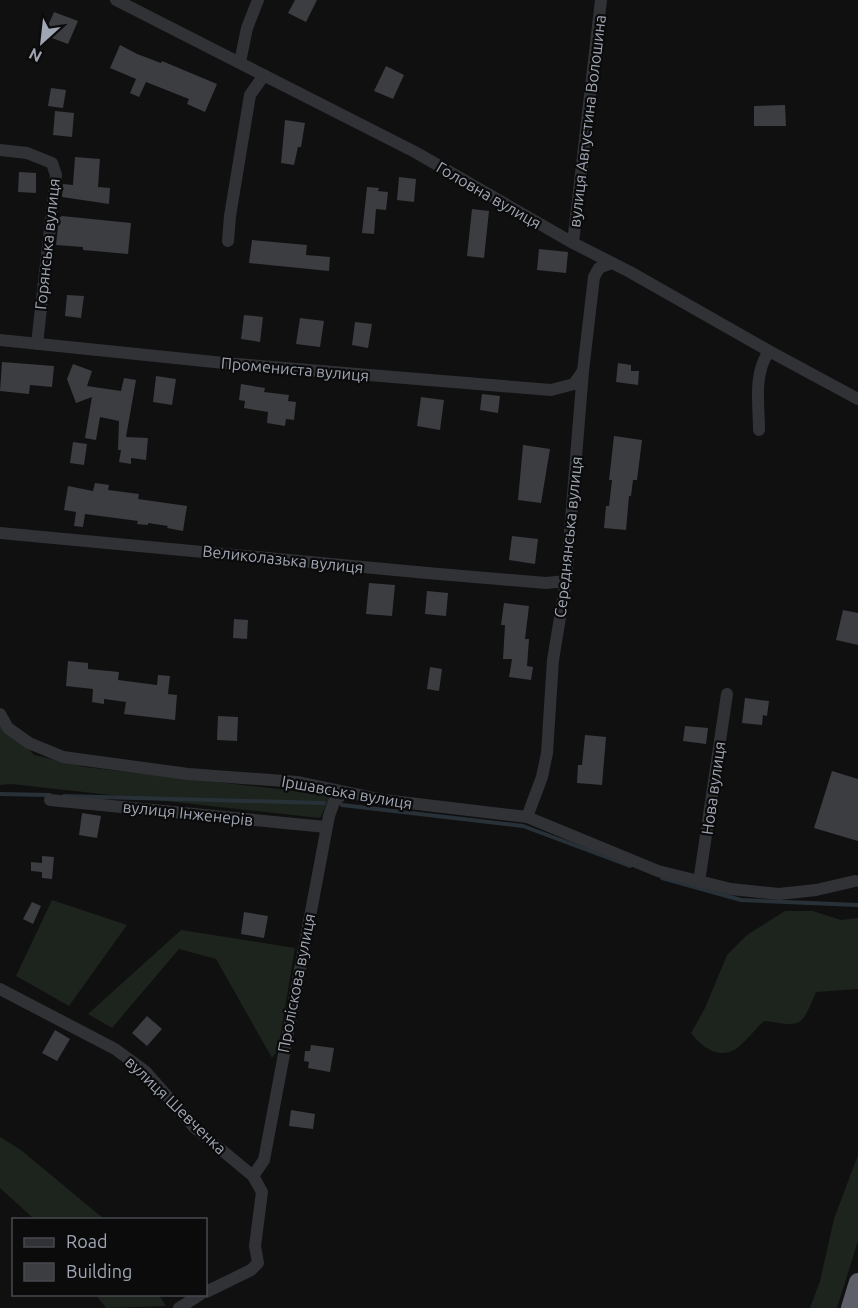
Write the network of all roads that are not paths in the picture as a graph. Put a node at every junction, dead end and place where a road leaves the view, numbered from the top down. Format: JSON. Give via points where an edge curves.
{"nodes":[{"id":1,"x":116,"y":0,"type":"edge"},
{"id":2,"x":258,"y":0,"type":"edge"},
{"id":3,"x":601,"y":0,"type":"edge"},
{"id":4,"x":240,"y":62,"type":"junction"},
{"id":5,"x":264,"y":75,"type":"junction"},
{"id":6,"x":0,"y":150,"type":"edge"},
{"id":7,"x":228,"y":241,"type":"dead end"},
{"id":8,"x":573,"y":243,"type":"junction"},
{"id":9,"x":612,"y":263,"type":"junction"},
{"id":10,"x":0,"y":340,"type":"edge"},
{"id":11,"x":37,"y":344,"type":"junction"},
{"id":12,"x":769,"y":351,"type":"junction"},
{"id":13,"x":583,"y":371,"type":"junction"},
{"id":14,"x":858,"y":399,"type":"edge"},
{"id":15,"x":759,"y":430,"type":"dead end"},
{"id":16,"x":0,"y":533,"type":"edge"},
{"id":17,"x":566,"y":581,"type":"junction"},
{"id":18,"x":727,"y":694,"type":"dead end"},
{"id":19,"x":0,"y":714,"type":"edge"},
{"id":20,"x":343,"y":793,"type":"junction"},
{"id":21,"x":50,"y":800,"type":"dead end"},
{"id":22,"x":527,"y":817,"type":"junction"},
{"id":23,"x":326,"y":827,"type":"junction"},
{"id":24,"x":855,"y":881,"type":"dead end"},
{"id":25,"x":699,"y":882,"type":"junction"},
{"id":26,"x":0,"y":989,"type":"edge"},
{"id":27,"x":253,"y":1176,"type":"junction"},
{"id":28,"x":858,"y":1282,"type":"edge"},
{"id":29,"x":207,"y":1292,"type":"edge"},
{"id":30,"x":198,"y":1296,"type":"edge"},
{"id":31,"x":179,"y":1308,"type":"edge"},
{"id":32,"x":850,"y":1308,"type":"edge"}],
"edges":[{"from":1,"to":4,"type":"street","name":"Головна вулиця"},
{"from":2,"to":4,"type":"street"},
{"from":3,"to":8,"type":"street","name":"вулиця Августина Волошина"},
{"from":4,"to":5,"type":"street","name":"Головна вулиця"},
{"from":5,"to":7,"type":"street","via":[[250,95]]},
{"from":5,"to":8,"type":"street","name":"Головна вулиця","via":[[415,152]]},
{"from":6,"to":11,"type":"street","name":"Горянська вулиця","via":[[27,153],[52,163],[56,175]]},
{"from":8,"to":9,"type":"street","name":"Головна вулиця"},
{"from":9,"to":12,"type":"street","name":"Головна вулиця"},
{"from":9,"to":13,"type":"street","name":"Середнянська вулиця","via":[[599,268],[594,278]]},
{"from":10,"to":11,"type":"street","name":"Промениста вулиця"},
{"from":11,"to":13,"type":"street","name":"Промениста вулиця","via":[[551,390],[574,384]]},
{"from":12,"to":14,"type":"street","name":"Головна вулиця"},
{"from":12,"to":15,"type":"street","via":[[757,382]]},
{"from":13,"to":17,"type":"street","name":"Середнянська вулиця"},
{"from":16,"to":17,"type":"street","name":"Великолазька вулиця","via":[[427,573],[546,583]]},
{"from":17,"to":22,"type":"street","name":"Середнянська вулиця","via":[[553,660],[547,753]]},
{"from":18,"to":25,"type":"street","name":"Нова вулиця"},
{"from":19,"to":20,"type":"street","name":"Іршавська вулиця","via":[[8,728],[29,743],[63,758],[188,774],[298,782]]},
{"from":20,"to":22,"type":"street","name":"Іршавська вулиця"},
{"from":20,"to":23,"type":"street","name":"Проліскова вулиця","via":[[334,802]]},
{"from":21,"to":23,"type":"street","name":"вулиця Інженерів"},
{"from":22,"to":25,"type":"street","name":"Іршавська вулиця","via":[[658,871]]},
{"from":23,"to":27,"type":"street","name":"Проліскова вулиця","via":[[264,1160]]},
{"from":24,"to":25,"type":"street","name":"Іршавська вулиця","via":[[779,894]]},
{"from":26,"to":27,"type":"street","name":"вулиця Шевченка","via":[[115,1048],[145,1071],[195,1128]]},
{"from":27,"to":29,"type":"street","via":[[262,1192],[255,1246],[258,1263]]},
{"from":28,"to":32,"type":"highway"},
{"from":30,"to":31,"type":"street"}]}
